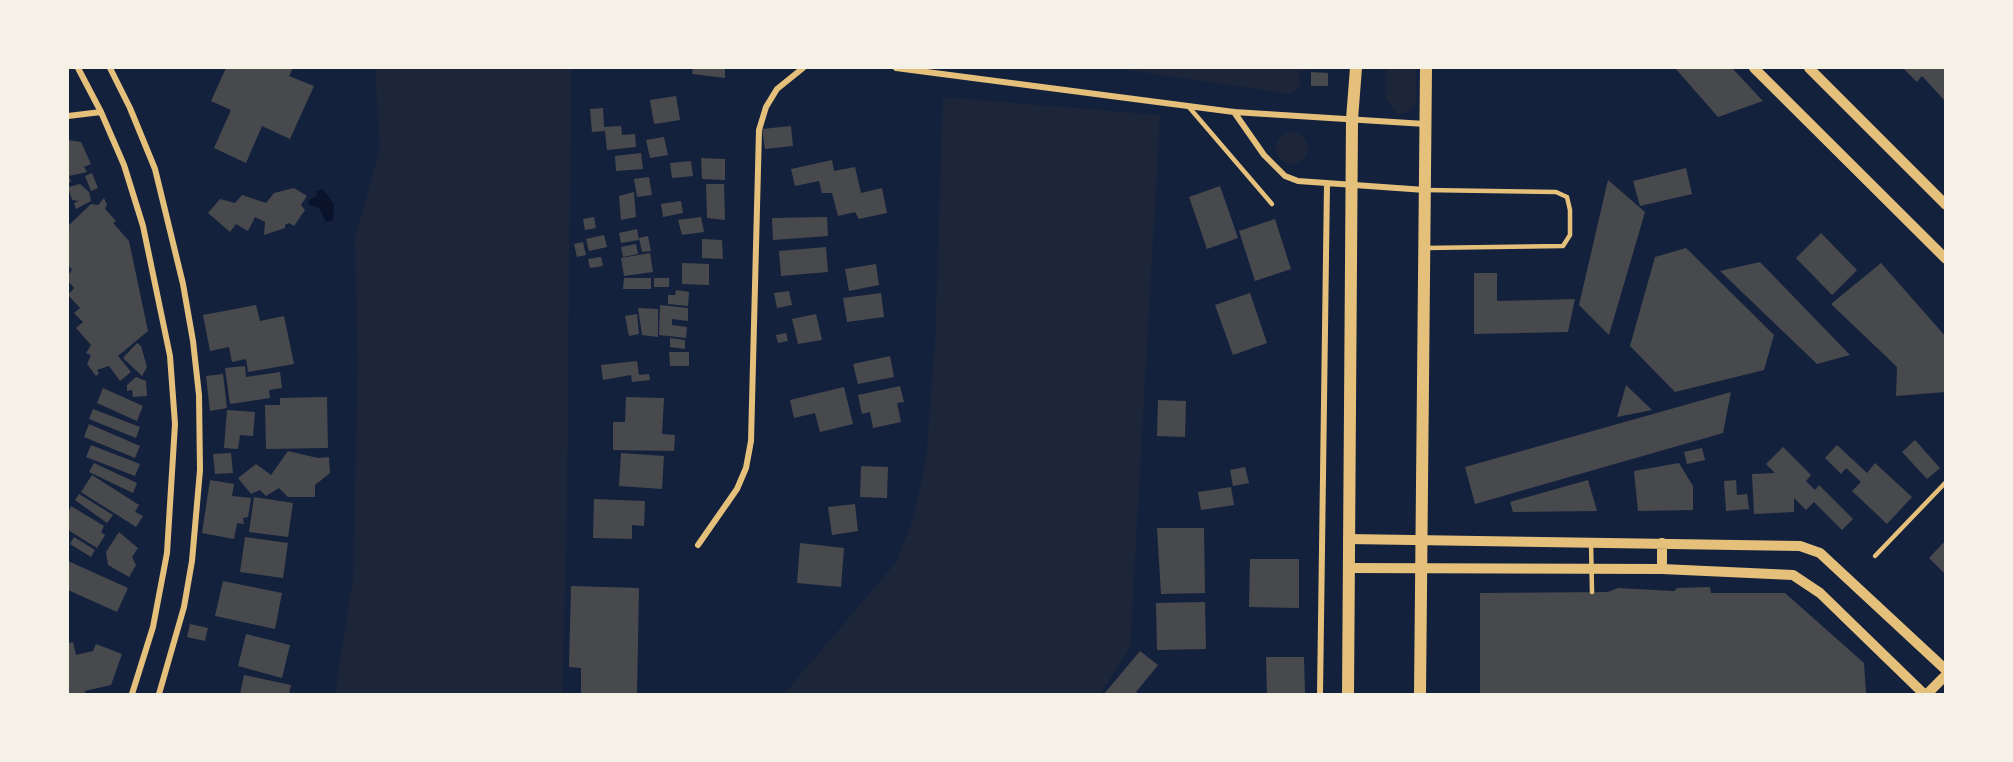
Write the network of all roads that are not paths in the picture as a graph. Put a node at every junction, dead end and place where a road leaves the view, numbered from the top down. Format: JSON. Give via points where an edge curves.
{"nodes":[{"id":1,"x":78,"y":68,"type":"edge"},
{"id":2,"x":110,"y":68,"type":"edge"},
{"id":3,"x":803,"y":68,"type":"edge"},
{"id":4,"x":896,"y":68,"type":"edge"},
{"id":5,"x":1356,"y":68,"type":"edge"},
{"id":6,"x":1426,"y":68,"type":"edge"},
{"id":7,"x":1754,"y":68,"type":"edge"},
{"id":8,"x":1809,"y":68,"type":"edge"},
{"id":9,"x":1188,"y":106,"type":"junction"},
{"id":10,"x":101,"y":111,"type":"junction"},
{"id":11,"x":1234,"y":112,"type":"junction"},
{"id":12,"x":68,"y":116,"type":"edge"},
{"id":13,"x":1352,"y":119,"type":"junction"},
{"id":14,"x":1425,"y":124,"type":"junction"},
{"id":15,"x":1327,"y":183,"type":"junction"},
{"id":16,"x":1352,"y":184,"type":"junction"},
{"id":17,"x":1425,"y":190,"type":"junction"},
{"id":18,"x":1272,"y":204,"type":"dead end"},
{"id":19,"x":1946,"y":205,"type":"edge"},
{"id":20,"x":1425,"y":248,"type":"junction"},
{"id":21,"x":1946,"y":259,"type":"edge"},
{"id":22,"x":1946,"y":482,"type":"edge"},
{"id":23,"x":1348,"y":539,"type":"junction"},
{"id":24,"x":1422,"y":541,"type":"junction"},
{"id":25,"x":1591,"y":542,"type":"junction"},
{"id":26,"x":1662,"y":543,"type":"junction"},
{"id":27,"x":698,"y":545,"type":"dead end"},
{"id":28,"x":1875,"y":556,"type":"dead end"},
{"id":29,"x":1348,"y":568,"type":"junction"},
{"id":30,"x":1591,"y":568,"type":"junction"},
{"id":31,"x":1422,"y":569,"type":"junction"},
{"id":32,"x":1662,"y":569,"type":"junction"},
{"id":33,"x":1592,"y":592,"type":"dead end"},
{"id":34,"x":1946,"y":670,"type":"edge"},
{"id":35,"x":1946,"y":675,"type":"edge"},
{"id":36,"x":132,"y":694,"type":"edge"},
{"id":37,"x":159,"y":694,"type":"edge"},
{"id":38,"x":1320,"y":694,"type":"edge"},
{"id":39,"x":1348,"y":694,"type":"edge"},
{"id":40,"x":1420,"y":694,"type":"edge"},
{"id":41,"x":1926,"y":694,"type":"edge"}],
"edges":[{"from":1,"to":10,"type":"street"},
{"from":2,"to":37,"type":"street","via":[[158,181],[185,295],[199,395],[200,470],[192,561],[184,607]]},
{"from":3,"to":27,"type":"street","via":[[777,89],[759,130],[751,441],[746,468]]},
{"from":4,"to":9,"type":"street"},
{"from":5,"to":13,"type":"main road"},
{"from":6,"to":14,"type":"main road"},
{"from":7,"to":21,"type":"street"},
{"from":8,"to":19,"type":"street"},
{"from":9,"to":11,"type":"street"},
{"from":9,"to":18,"type":"lane"},
{"from":10,"to":12,"type":"street"},
{"from":10,"to":36,"type":"street","via":[[124,165],[143,226],[171,356],[175,424],[167,553],[153,627]]},
{"from":11,"to":13,"type":"street"},
{"from":11,"to":15,"type":"street","via":[[1285,177]]},
{"from":13,"to":14,"type":"street"},
{"from":13,"to":16,"type":"main road"},
{"from":14,"to":17,"type":"main road"},
{"from":15,"to":16,"type":"street"},
{"from":15,"to":38,"type":"street"},
{"from":16,"to":17,"type":"street"},
{"from":16,"to":23,"type":"main road"},
{"from":17,"to":20,"type":"main road"},
{"from":17,"to":20,"type":"lane","via":[[1556,192],[1567,197],[1570,235],[1563,246]]},
{"from":20,"to":24,"type":"main road"},
{"from":22,"to":28,"type":"lane"},
{"from":23,"to":24,"type":"street"},
{"from":23,"to":29,"type":"main road"},
{"from":24,"to":25,"type":"street"},
{"from":24,"to":31,"type":"main road"},
{"from":25,"to":26,"type":"street"},
{"from":25,"to":30,"type":"lane"},
{"from":26,"to":32,"type":"street"},
{"from":26,"to":34,"type":"street","via":[[1788,545],[1820,553]]},
{"from":29,"to":31,"type":"street"},
{"from":29,"to":39,"type":"main road"},
{"from":30,"to":31,"type":"street"},
{"from":30,"to":32,"type":"street"},
{"from":30,"to":33,"type":"lane"},
{"from":31,"to":40,"type":"main road"},
{"from":32,"to":41,"type":"street","via":[[1793,575],[1820,593]]},
{"from":35,"to":41,"type":"street"}]}
